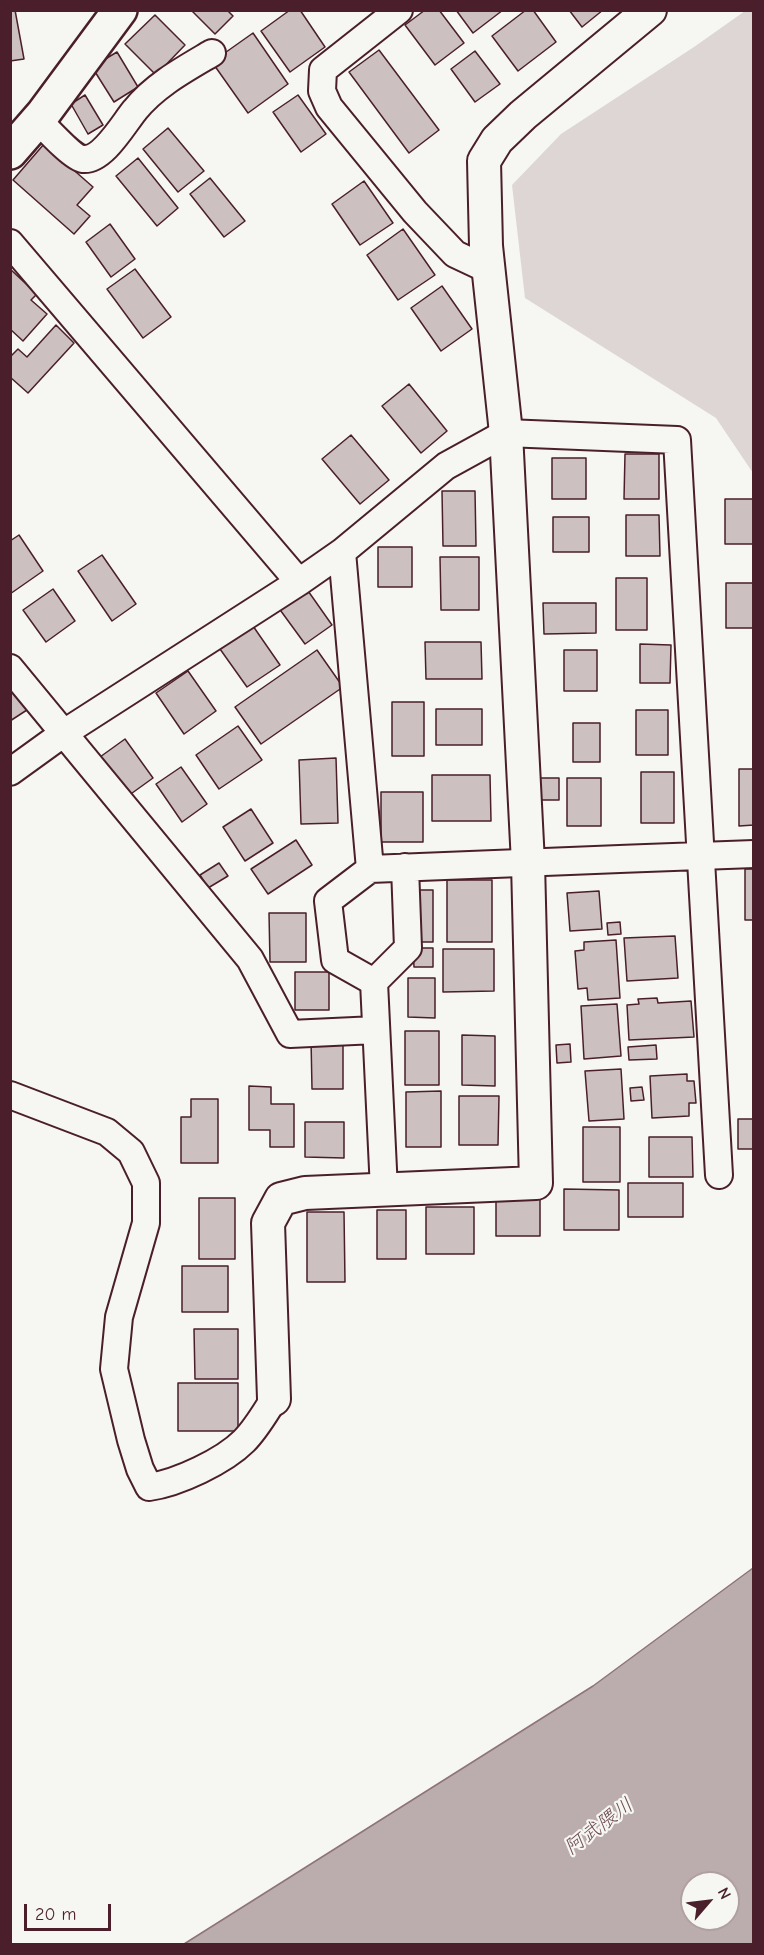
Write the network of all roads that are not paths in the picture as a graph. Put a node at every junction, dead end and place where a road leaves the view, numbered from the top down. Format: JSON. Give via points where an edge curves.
{"nodes":[{"id":1,"x":120,"y":10,"type":"edge"},
{"id":2,"x":399,"y":10,"type":"edge"},
{"id":3,"x":650,"y":10,"type":"edge"},
{"id":4,"x":212,"y":53,"type":"dead end"},
{"id":5,"x":38,"y":120,"type":"junction"},
{"id":6,"x":10,"y":152,"type":"edge"},
{"id":7,"x":10,"y":243,"type":"edge"},
{"id":8,"x":489,"y":270,"type":"junction"},
{"id":9,"x":506,"y":433,"type":"junction"},
{"id":10,"x":342,"y":552,"type":"junction"},
{"id":11,"x":299,"y":582,"type":"junction"},
{"id":12,"x":10,"y":668,"type":"edge"},
{"id":13,"x":63,"y":733,"type":"junction"},
{"id":14,"x":10,"y":772,"type":"edge"},
{"id":15,"x":753,"y":854,"type":"edge"},
{"id":16,"x":703,"y":856,"type":"junction"},
{"id":17,"x":528,"y":864,"type":"junction"},
{"id":18,"x":405,"y":867,"type":"junction"},
{"id":19,"x":370,"y":869,"type":"junction"},
{"id":20,"x":374,"y":982,"type":"junction"},
{"id":21,"x":376,"y":1030,"type":"junction"},
{"id":22,"x":10,"y":1095,"type":"edge"},
{"id":23,"x":719,"y":1175,"type":"dead end"},
{"id":24,"x":384,"y":1190,"type":"junction"},
{"id":25,"x":274,"y":1399,"type":"joint"}],
"edges":[{"from":1,"to":5,"type":"main road"},
{"from":2,"to":8,"type":"street","via":[[323,70],[322,91],[329,107],[414,212],[456,254]]},
{"from":3,"to":8,"type":"street","via":[[497,140],[484,161]]},
{"from":4,"to":5,"type":"street","via":[[160,86],[136,108],[110,144],[92,158],[77,157]]},
{"from":5,"to":6,"type":"main road"},
{"from":7,"to":11,"type":"street"},
{"from":8,"to":9,"type":"street"},
{"from":9,"to":10,"type":"street","via":[[446,466]]},
{"from":9,"to":16,"type":"street","via":[[677,440]]},
{"from":9,"to":17,"type":"street"},
{"from":10,"to":11,"type":"street"},
{"from":10,"to":19,"type":"street"},
{"from":11,"to":13,"type":"street"},
{"from":12,"to":13,"type":"street"},
{"from":13,"to":14,"type":"street"},
{"from":13,"to":21,"type":"street","via":[[250,959],[290,1034]]},
{"from":15,"to":16,"type":"street"},
{"from":16,"to":17,"type":"street"},
{"from":16,"to":23,"type":"street"},
{"from":17,"to":18,"type":"street"},
{"from":17,"to":24,"type":"street","via":[[536,1183]]},
{"from":18,"to":19,"type":"street"},
{"from":18,"to":20,"type":"street","via":[[408,948]]},
{"from":19,"to":20,"type":"street","via":[[328,901],[335,960]]},
{"from":20,"to":21,"type":"street"},
{"from":21,"to":24,"type":"street"},
{"from":22,"to":25,"type":"street","via":[[107,1132],[131,1152],[146,1183],[146,1223],[119,1317],[114,1369],[131,1440],[150,1487],[222,1459],[244,1441]]},
{"from":24,"to":25,"type":"street","via":[[305,1193],[281,1199],[268,1223]]}]}
